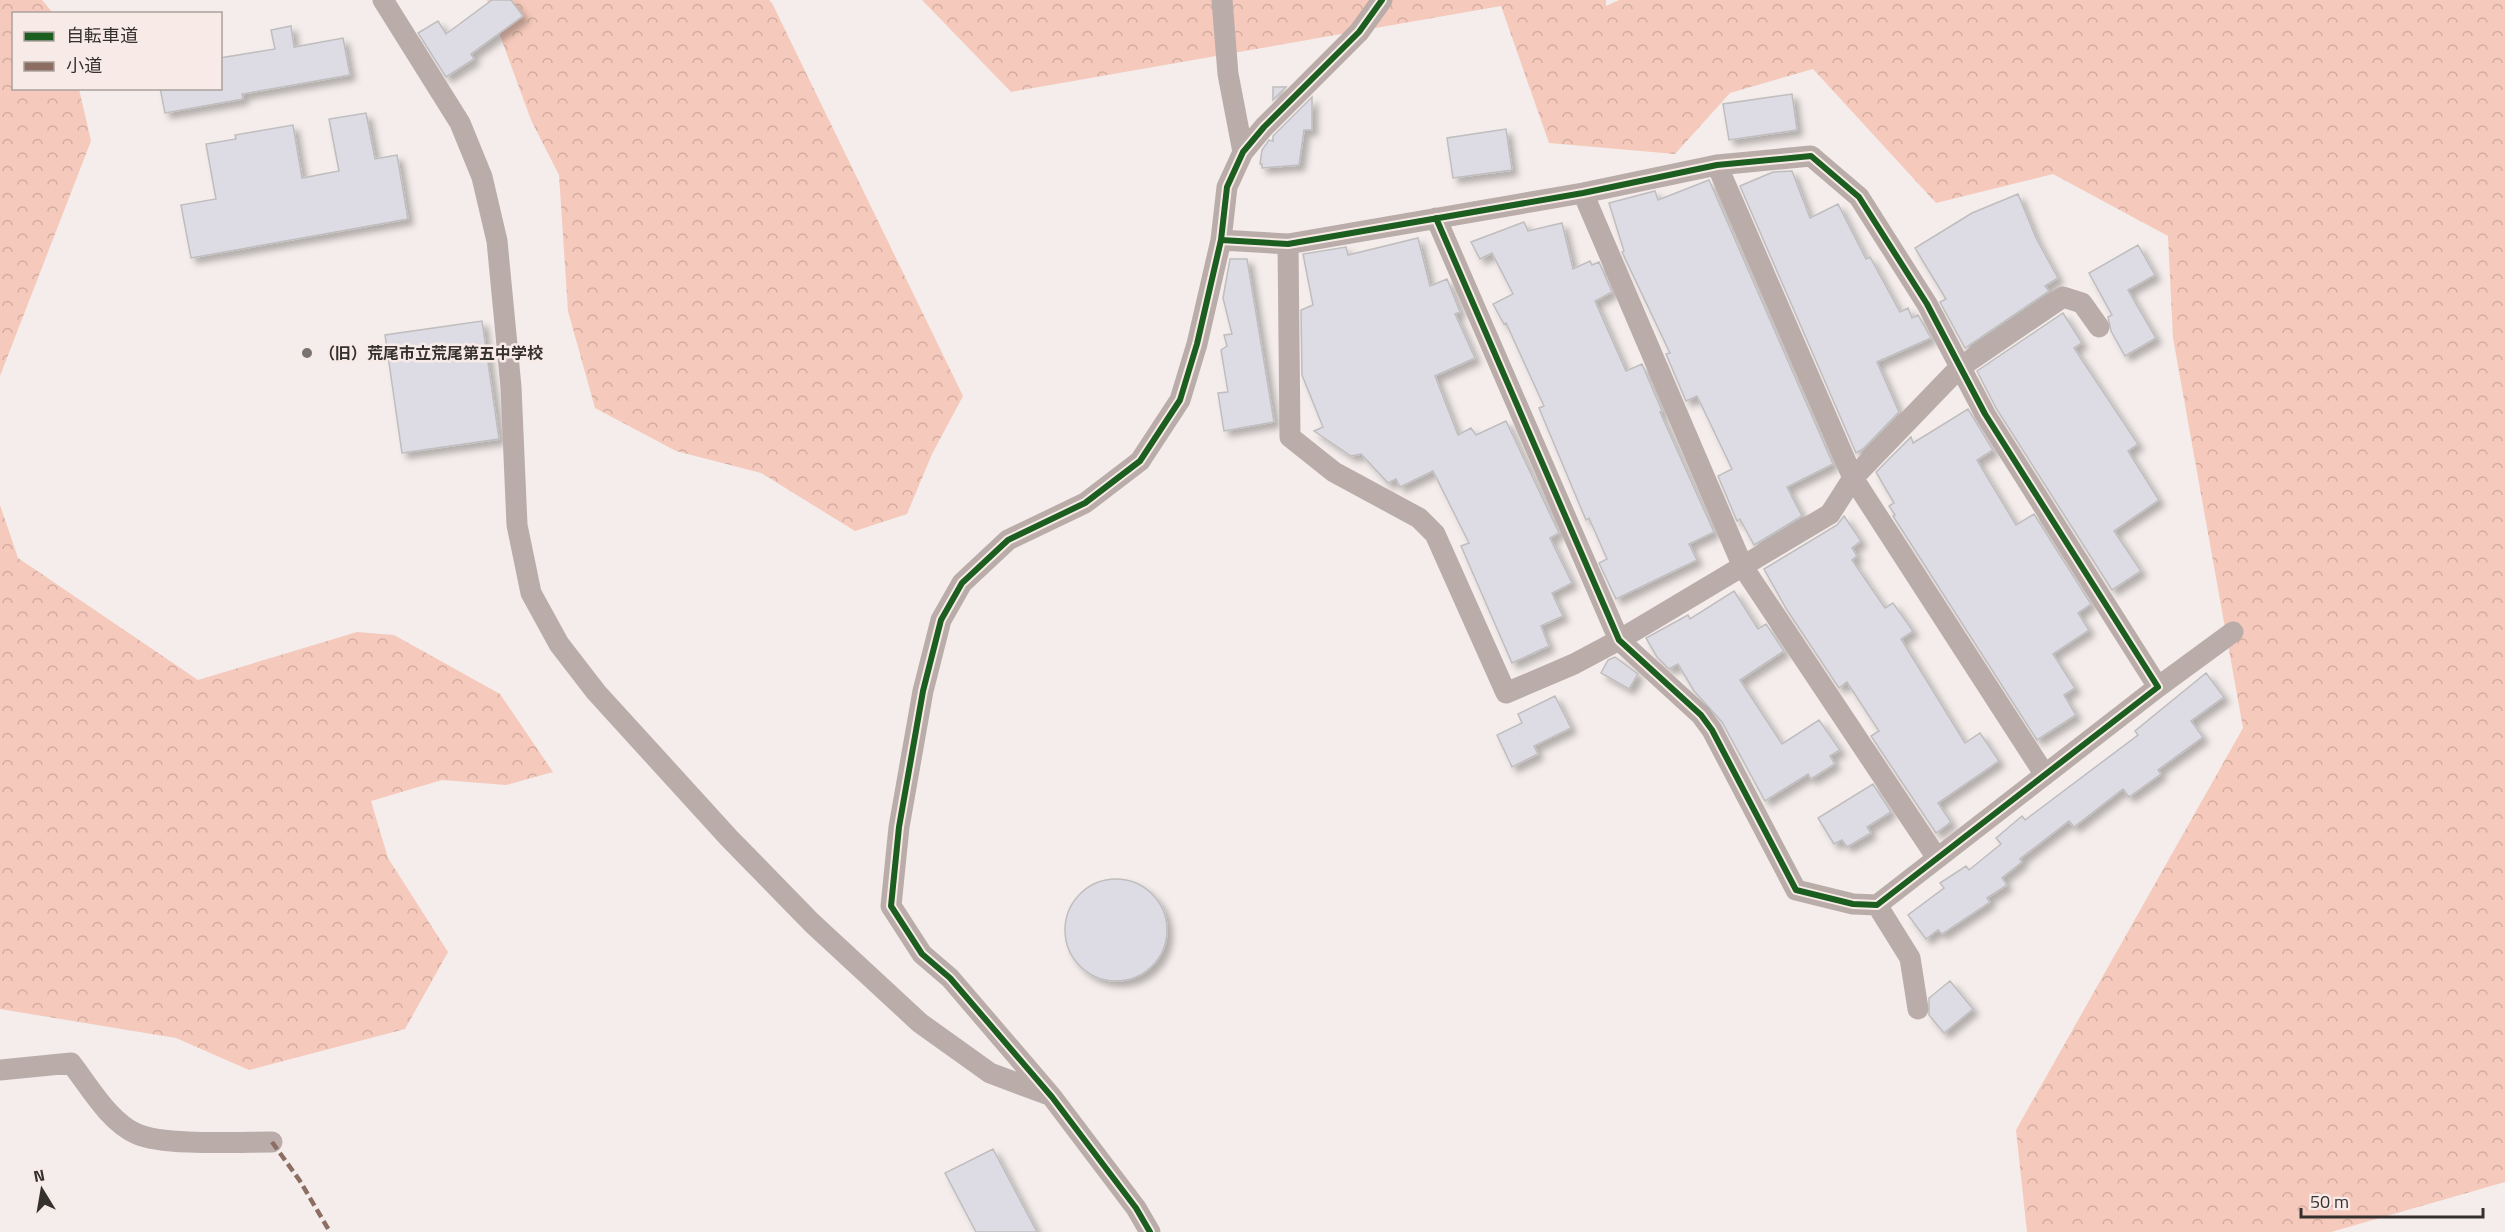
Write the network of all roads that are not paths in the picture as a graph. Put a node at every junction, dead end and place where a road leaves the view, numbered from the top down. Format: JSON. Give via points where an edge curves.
{"nodes":[{"id":1,"x":383,"y":0,"type":"edge"},
{"id":2,"x":1222,"y":0,"type":"edge"},
{"id":3,"x":1382,"y":0,"type":"edge"},
{"id":4,"x":1243,"y":152,"type":"junction"},
{"id":5,"x":1717,"y":165,"type":"junction"},
{"id":6,"x":1583,"y":193,"type":"junction"},
{"id":7,"x":1436,"y":218,"type":"junction"},
{"id":8,"x":1221,"y":240,"type":"junction"},
{"id":9,"x":1288,"y":244,"type":"junction"},
{"id":10,"x":2099,"y":327,"type":"dead end"},
{"id":11,"x":1959,"y":368,"type":"junction"},
{"id":12,"x":1853,"y":478,"type":"junction"},
{"id":13,"x":1743,"y":567,"type":"junction"},
{"id":14,"x":2233,"y":632,"type":"dead end"},
{"id":15,"x":1619,"y":640,"type":"junction"},
{"id":16,"x":2158,"y":687,"type":"junction"},
{"id":17,"x":2045,"y":776,"type":"junction"},
{"id":18,"x":1937,"y":858,"type":"junction"},
{"id":19,"x":1877,"y":905,"type":"junction"},
{"id":20,"x":1918,"y":1008,"type":"dead end"},
{"id":21,"x":0,"y":1070,"type":"edge"},
{"id":22,"x":1052,"y":1097,"type":"junction"},
{"id":23,"x":272,"y":1142,"type":"dead end"},
{"id":24,"x":1150,"y":1232,"type":"edge"}],
"edges":[{"from":1,"to":22,"type":"street","via":[[460,123],[482,177],[497,241],[511,387],[517,525],[531,594],[559,644],[596,692],[729,838],[812,923],[920,1023],[990,1072]]},
{"from":2,"to":4,"type":"street","via":[[1228,74]]},
{"from":3,"to":4,"type":"street","via":[[1359,32]]},
{"from":4,"to":8,"type":"street","via":[[1227,187]]},
{"from":5,"to":6,"type":"street"},
{"from":5,"to":11,"type":"street","via":[[1811,156],[1859,197],[1927,304]]},
{"from":5,"to":12,"type":"street"},
{"from":6,"to":7,"type":"street"},
{"from":6,"to":13,"type":"street"},
{"from":7,"to":9,"type":"street"},
{"from":7,"to":15,"type":"street"},
{"from":8,"to":9,"type":"street"},
{"from":8,"to":22,"type":"street","via":[[1180,400],[1140,461],[1084,503],[1008,540],[962,583],[941,620],[923,692],[898,827],[891,906],[922,954],[950,978]]},
{"from":9,"to":15,"type":"street","via":[[1290,437],[1334,472],[1419,518],[1436,534],[1506,693]]},
{"from":10,"to":11,"type":"street","via":[[2082,303],[2063,297]]},
{"from":11,"to":12,"type":"street"},
{"from":11,"to":16,"type":"street","via":[[2025,480]]},
{"from":12,"to":13,"type":"street","via":[[1830,514]]},
{"from":12,"to":17,"type":"street"},
{"from":13,"to":15,"type":"street"},
{"from":13,"to":18,"type":"street"},
{"from":14,"to":16,"type":"street"},
{"from":15,"to":19,"type":"street","via":[[1701,715],[1712,730],[1796,890],[1853,904]]},
{"from":16,"to":17,"type":"street"},
{"from":17,"to":18,"type":"street"},
{"from":18,"to":19,"type":"street"},
{"from":19,"to":20,"type":"street","via":[[1910,958]]},
{"from":21,"to":23,"type":"street","via":[[71,1063],[111,1115],[136,1134],[165,1140]]},
{"from":22,"to":24,"type":"street"}]}
